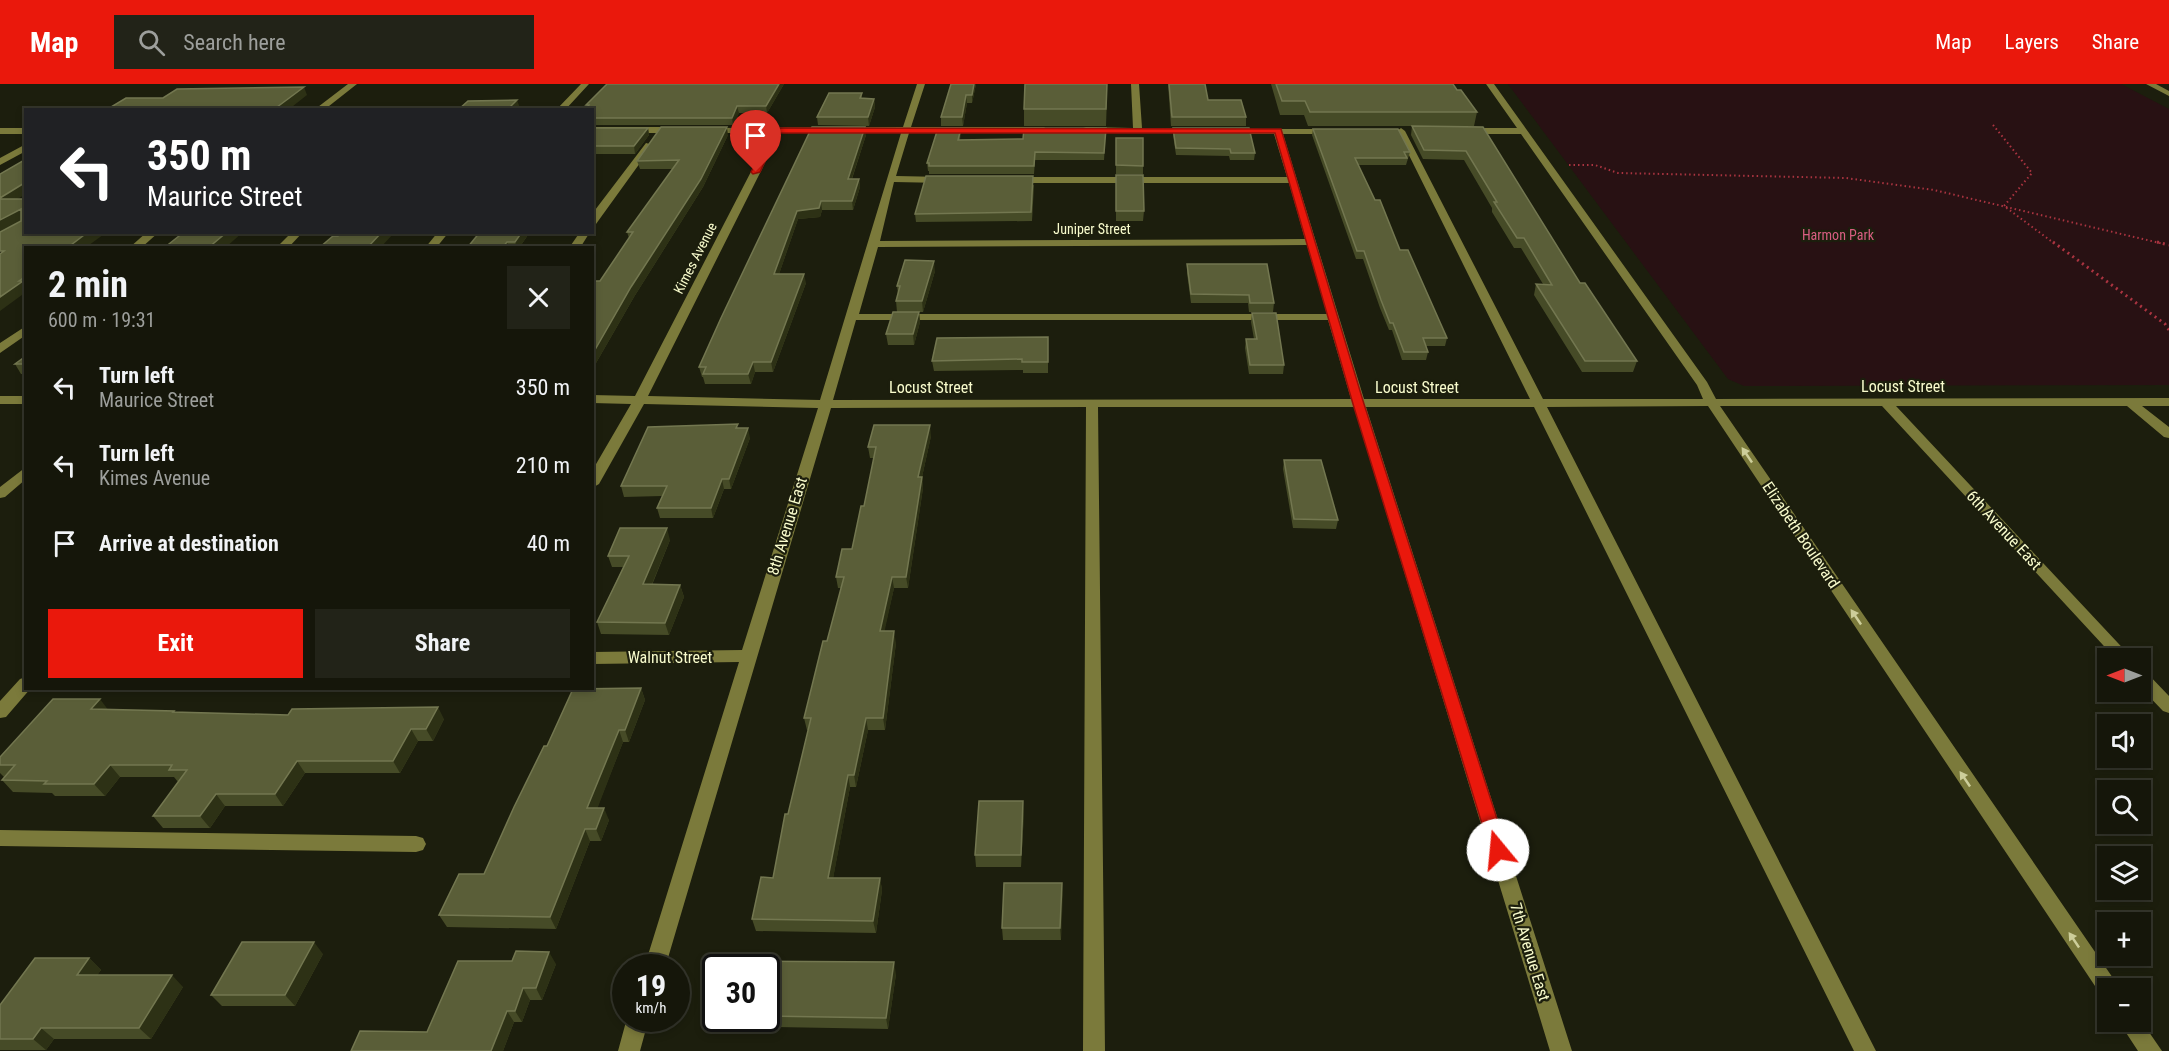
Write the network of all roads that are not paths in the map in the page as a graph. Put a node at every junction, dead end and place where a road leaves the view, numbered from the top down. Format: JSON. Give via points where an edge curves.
{"nodes":[{"id":1,"x":353,"y":84,"type":"edge"},
{"id":2,"x":585,"y":84,"type":"edge"},
{"id":3,"x":921,"y":84,"type":"edge"},
{"id":4,"x":1135,"y":84,"type":"edge"},
{"id":5,"x":1490,"y":84,"type":"edge"},
{"id":6,"x":2150,"y":84,"type":"edge"},
{"id":7,"x":2169,"y":94,"type":"edge"},
{"id":8,"x":321,"y":108,"type":"edge"},
{"id":9,"x":562,"y":108,"type":"edge"},
{"id":10,"x":594,"y":130,"type":"edge"},
{"id":11,"x":660,"y":130,"type":"junction"},
{"id":12,"x":684,"y":130,"type":"edge"},
{"id":13,"x":695,"y":130,"type":"edge"},
{"id":14,"x":777,"y":130,"type":"junction"},
{"id":15,"x":906,"y":130,"type":"junction"},
{"id":16,"x":1057,"y":130,"type":"edge"},
{"id":17,"x":1080,"y":130,"type":"edge"},
{"id":18,"x":0,"y":131,"type":"edge"},
{"id":19,"x":24,"y":131,"type":"edge"},
{"id":20,"x":1137,"y":131,"type":"junction"},
{"id":21,"x":1196,"y":131,"type":"edge"},
{"id":22,"x":1220,"y":131,"type":"edge"},
{"id":23,"x":1278,"y":131,"type":"junction"},
{"id":24,"x":1345,"y":131,"type":"edge"},
{"id":25,"x":1401,"y":131,"type":"edge"},
{"id":26,"x":1457,"y":131,"type":"edge"},
{"id":27,"x":1524,"y":131,"type":"junction"},
{"id":28,"x":24,"y":148,"type":"edge"},
{"id":29,"x":0,"y":162,"type":"edge"},
{"id":30,"x":890,"y":179,"type":"junction"},
{"id":31,"x":949,"y":180,"type":"edge"},
{"id":32,"x":996,"y":180,"type":"edge"},
{"id":33,"x":1292,"y":180,"type":"junction"},
{"id":34,"x":594,"y":219,"type":"edge"},
{"id":35,"x":152,"y":234,"type":"edge"},
{"id":36,"x":296,"y":234,"type":"edge"},
{"id":37,"x":442,"y":234,"type":"edge"},
{"id":38,"x":1310,"y":242,"type":"junction"},
{"id":39,"x":874,"y":244,"type":"junction"},
{"id":40,"x":136,"y":246,"type":"edge"},
{"id":41,"x":283,"y":246,"type":"edge"},
{"id":42,"x":432,"y":246,"type":"edge"},
{"id":43,"x":852,"y":317,"type":"junction"},
{"id":44,"x":1333,"y":317,"type":"junction"},
{"id":45,"x":24,"y":331,"type":"edge"},
{"id":46,"x":0,"y":349,"type":"edge"},
{"id":47,"x":594,"y":399,"type":"edge"},
{"id":48,"x":640,"y":399,"type":"junction"},
{"id":49,"x":0,"y":400,"type":"edge"},
{"id":50,"x":24,"y":400,"type":"edge"},
{"id":51,"x":1711,"y":402,"type":"junction"},
{"id":52,"x":1885,"y":402,"type":"junction"},
{"id":53,"x":2130,"y":402,"type":"junction"},
{"id":54,"x":2169,"y":402,"type":"edge"},
{"id":55,"x":1537,"y":403,"type":"junction"},
{"id":56,"x":825,"y":404,"type":"junction"},
{"id":57,"x":1092,"y":404,"type":"junction"},
{"id":58,"x":1359,"y":404,"type":"junction"},
{"id":59,"x":2169,"y":434,"type":"edge"},
{"id":60,"x":24,"y":473,"type":"edge"},
{"id":61,"x":594,"y":480,"type":"edge"},
{"id":62,"x":0,"y":494,"type":"edge"},
{"id":63,"x":2115,"y":648,"type":"edge"},
{"id":64,"x":747,"y":656,"type":"junction"},
{"id":65,"x":594,"y":658,"type":"edge"},
{"id":66,"x":24,"y":685,"type":"edge"},
{"id":67,"x":2151,"y":688,"type":"edge"},
{"id":68,"x":2169,"y":707,"type":"edge"},
{"id":69,"x":0,"y":712,"type":"edge"},
{"id":70,"x":0,"y":838,"type":"edge"},
{"id":71,"x":416,"y":844,"type":"dead end"},
{"id":72,"x":658,"y":954,"type":"edge"},
{"id":73,"x":2101,"y":978,"type":"edge"},
{"id":74,"x":634,"y":1032,"type":"edge"},
{"id":75,"x":2137,"y":1032,"type":"edge"},
{"id":76,"x":628,"y":1051,"type":"edge"},
{"id":77,"x":1094,"y":1051,"type":"edge"},
{"id":78,"x":1561,"y":1051,"type":"edge"},
{"id":79,"x":1865,"y":1051,"type":"edge"},
{"id":80,"x":2151,"y":1051,"type":"edge"}],
"edges":[{"from":1,"to":8,"type":"street"},
{"from":2,"to":9,"type":"street"},
{"from":3,"to":15,"type":"street","name":"8th Avenue East"},
{"from":4,"to":20,"type":"street"},
{"from":5,"to":27,"type":"street","name":"Elizabeth Boulevard"},
{"from":6,"to":7,"type":"street"},
{"from":10,"to":11,"type":"street"},
{"from":11,"to":12,"type":"street"},
{"from":11,"to":34,"type":"street"},
{"from":13,"to":14,"type":"street"},
{"from":14,"to":15,"type":"street"},
{"from":14,"to":48,"type":"street","name":"Kimes Avenue"},
{"from":15,"to":16,"type":"street"},
{"from":15,"to":30,"type":"street","name":"8th Avenue East"},
{"from":17,"to":20,"type":"street"},
{"from":18,"to":19,"type":"street"},
{"from":20,"to":21,"type":"street"},
{"from":22,"to":23,"type":"street"},
{"from":23,"to":24,"type":"street"},
{"from":23,"to":33,"type":"street","name":"7th Avenue East"},
{"from":25,"to":55,"type":"street"},
{"from":26,"to":27,"type":"street"},
{"from":27,"to":51,"type":"street","name":"Elizabeth Boulevard","via":[[1703,385]]},
{"from":28,"to":29,"type":"street"},
{"from":30,"to":31,"type":"street"},
{"from":30,"to":39,"type":"street","name":"8th Avenue East"},
{"from":32,"to":33,"type":"street"},
{"from":33,"to":38,"type":"street","name":"7th Avenue East"},
{"from":35,"to":40,"type":"street"},
{"from":36,"to":41,"type":"street"},
{"from":37,"to":42,"type":"street"},
{"from":38,"to":39,"type":"street","name":"Juniper Street"},
{"from":38,"to":44,"type":"street","name":"7th Avenue East"},
{"from":39,"to":43,"type":"street","name":"8th Avenue East"},
{"from":43,"to":44,"type":"street"},
{"from":43,"to":56,"type":"street","name":"8th Avenue East"},
{"from":44,"to":58,"type":"street","name":"7th Avenue East"},
{"from":45,"to":46,"type":"street"},
{"from":47,"to":48,"type":"street","name":"Locust Street"},
{"from":48,"to":56,"type":"street","name":"Locust Street"},
{"from":48,"to":61,"type":"street","name":"Kimes Avenue"},
{"from":49,"to":50,"type":"street"},
{"from":51,"to":52,"type":"street","name":"Locust Street"},
{"from":51,"to":55,"type":"street","name":"Locust Street"},
{"from":73,"to":51,"type":"street","name":"Elizabeth Boulevard","one_way":true},
{"from":52,"to":53,"type":"street","name":"Locust Street"},
{"from":52,"to":63,"type":"street","name":"6th Avenue East"},
{"from":53,"to":54,"type":"street","name":"Locust Street"},
{"from":53,"to":59,"type":"street"},
{"from":55,"to":58,"type":"street","name":"Locust Street"},
{"from":55,"to":79,"type":"street"},
{"from":56,"to":57,"type":"street","name":"Locust Street"},
{"from":56,"to":64,"type":"street","name":"8th Avenue East"},
{"from":57,"to":58,"type":"street","name":"Locust Street"},
{"from":57,"to":77,"type":"street"},
{"from":58,"to":78,"type":"street","name":"7th Avenue East"},
{"from":60,"to":62,"type":"street"},
{"from":64,"to":65,"type":"street","name":"Walnut Street"},
{"from":64,"to":72,"type":"street","name":"8th Avenue East"},
{"from":66,"to":69,"type":"street"},
{"from":67,"to":68,"type":"street"},
{"from":70,"to":71,"type":"street"},
{"from":74,"to":76,"type":"street"},
{"from":75,"to":80,"type":"street"}]}
